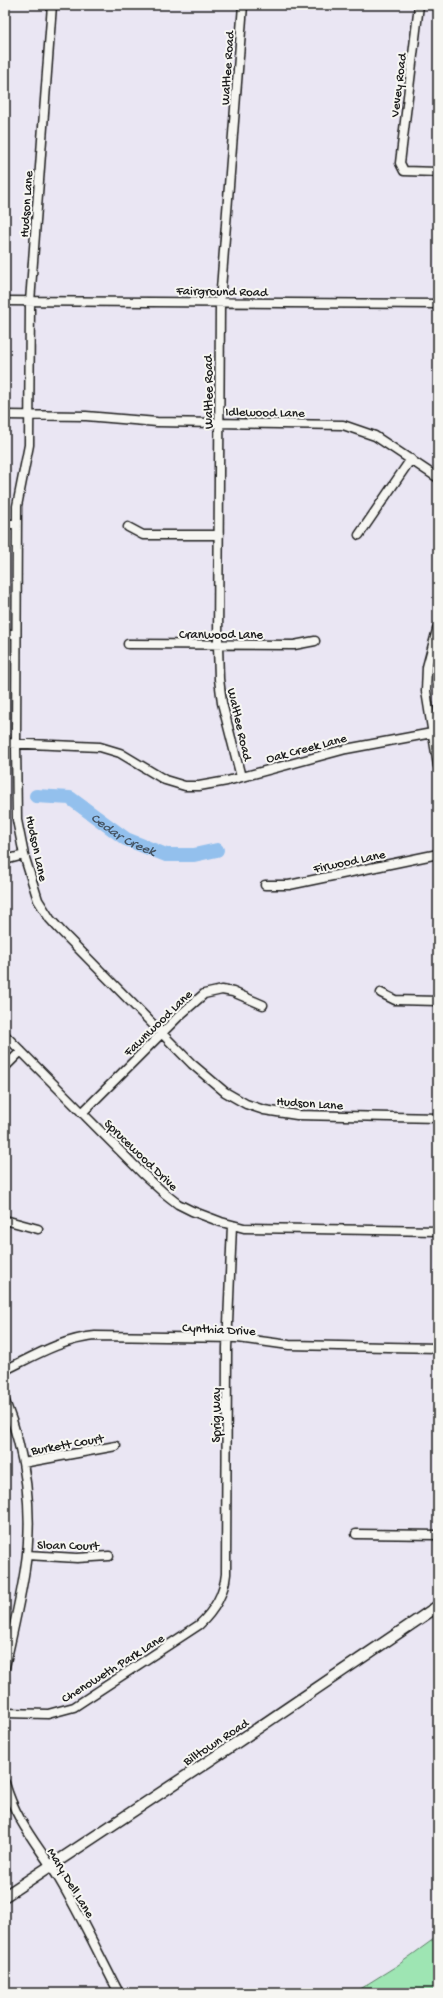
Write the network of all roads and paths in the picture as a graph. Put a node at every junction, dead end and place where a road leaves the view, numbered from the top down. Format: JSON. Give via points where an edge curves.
{"nodes":[{"id":1,"x":52,"y":5,"type":"edge"},
{"id":2,"x":242,"y":5,"type":"edge"},
{"id":3,"x":419,"y":5,"type":"edge"},
{"id":4,"x":438,"y":172,"type":"edge"},
{"id":5,"x":5,"y":301,"type":"edge"},
{"id":6,"x":30,"y":302,"type":"junction"},
{"id":7,"x":220,"y":302,"type":"junction"},
{"id":8,"x":438,"y":304,"type":"edge"},
{"id":9,"x":5,"y":415,"type":"edge"},
{"id":10,"x":29,"y":415,"type":"junction"},
{"id":11,"x":219,"y":423,"type":"junction"},
{"id":12,"x":411,"y":459,"type":"junction"},
{"id":13,"x":438,"y":478,"type":"edge"},
{"id":14,"x":5,"y":524,"type":"edge"},
{"id":15,"x":16,"y":524,"type":"junction"},
{"id":16,"x":128,"y":527,"type":"dead end"},
{"id":17,"x":219,"y":535,"type":"junction"},
{"id":18,"x":359,"y":535,"type":"dead end"},
{"id":19,"x":438,"y":626,"type":"edge"},
{"id":20,"x":5,"y":634,"type":"edge"},
{"id":21,"x":16,"y":634,"type":"junction"},
{"id":22,"x":315,"y":641,"type":"dead end"},
{"id":23,"x":128,"y":644,"type":"dead end"},
{"id":24,"x":218,"y":645,"type":"junction"},
{"id":25,"x":432,"y":733,"type":"junction"},
{"id":26,"x":5,"y":743,"type":"edge"},
{"id":27,"x":16,"y":743,"type":"junction"},
{"id":28,"x":438,"y":766,"type":"edge"},
{"id":29,"x":241,"y":777,"type":"junction"},
{"id":30,"x":438,"y":854,"type":"edge"},
{"id":31,"x":24,"y":855,"type":"junction"},
{"id":32,"x":5,"y":860,"type":"edge"},
{"id":33,"x":265,"y":885,"type":"dead end"},
{"id":34,"x":381,"y":993,"type":"dead end"},
{"id":35,"x":438,"y":1001,"type":"edge"},
{"id":36,"x":263,"y":1005,"type":"dead end"},
{"id":37,"x":162,"y":1033,"type":"junction"},
{"id":38,"x":5,"y":1035,"type":"edge"},
{"id":39,"x":21,"y":1051,"type":"junction"},
{"id":40,"x":5,"y":1067,"type":"edge"},
{"id":41,"x":82,"y":1113,"type":"junction"},
{"id":42,"x":438,"y":1118,"type":"edge"},
{"id":43,"x":5,"y":1220,"type":"edge"},
{"id":44,"x":232,"y":1225,"type":"junction"},
{"id":45,"x":38,"y":1229,"type":"dead end"},
{"id":46,"x":438,"y":1231,"type":"edge"},
{"id":47,"x":228,"y":1338,"type":"junction"},
{"id":48,"x":438,"y":1348,"type":"edge"},
{"id":49,"x":5,"y":1370,"type":"edge"},
{"id":50,"x":5,"y":1401,"type":"edge"},
{"id":51,"x":116,"y":1446,"type":"dead end"},
{"id":52,"x":23,"y":1463,"type":"junction"},
{"id":53,"x":356,"y":1534,"type":"dead end"},
{"id":54,"x":438,"y":1535,"type":"edge"},
{"id":55,"x":27,"y":1555,"type":"junction"},
{"id":56,"x":109,"y":1556,"type":"dead end"},
{"id":57,"x":216,"y":1604,"type":"joint"},
{"id":58,"x":438,"y":1606,"type":"edge"},
{"id":59,"x":5,"y":1667,"type":"edge"},
{"id":60,"x":5,"y":1713,"type":"edge"},
{"id":61,"x":5,"y":1783,"type":"edge"},
{"id":62,"x":50,"y":1866,"type":"junction"},
{"id":63,"x":5,"y":1896,"type":"edge"},
{"id":64,"x":119,"y":1993,"type":"edge"}],
"edges":[{"from":1,"to":6,"type":"street","name":"Hudson Lane"},
{"from":2,"to":7,"type":"street","name":"Waltlee Road"},
{"from":3,"to":4,"type":"street","name":"Vevey Road","via":[[400,163],[401,168],[409,172]]},
{"from":5,"to":6,"type":"street","name":"Fairground Road"},
{"from":6,"to":7,"type":"street","name":"Fairground Road"},
{"from":6,"to":10,"type":"street","name":"Hudson Lane"},
{"from":7,"to":8,"type":"street","name":"Fairground Road"},
{"from":7,"to":11,"type":"street","name":"Waltlee Road"},
{"from":9,"to":10,"type":"street","name":"Idlewood Lane"},
{"from":10,"to":11,"type":"street","name":"Idlewood Lane"},
{"from":10,"to":15,"type":"street","name":"Hudson Lane","via":[[29,445],[19,491]]},
{"from":11,"to":12,"type":"street","name":"Idlewood Lane","via":[[343,425],[375,436]]},
{"from":11,"to":17,"type":"street","name":"Waltlee Road"},
{"from":12,"to":13,"type":"street","name":"Idlewood Lane"},
{"from":12,"to":18,"type":"street"},
{"from":14,"to":15,"type":"street"},
{"from":15,"to":21,"type":"street","name":"Hudson Lane"},
{"from":16,"to":17,"type":"street","via":[[143,534]]},
{"from":17,"to":24,"type":"street","name":"Waltlee Road"},
{"from":19,"to":25,"type":"street","via":[[427,667],[426,692]]},
{"from":20,"to":21,"type":"street"},
{"from":21,"to":27,"type":"street","name":"Hudson Lane"},
{"from":22,"to":24,"type":"street","name":"Cranwood Lane","via":[[294,645]]},
{"from":23,"to":24,"type":"street","name":"Cranwood Lane"},
{"from":24,"to":29,"type":"street","name":"Waltlee Road","via":[[222,703]]},
{"from":25,"to":28,"type":"street"},
{"from":25,"to":29,"type":"street","name":"Oak Creek Lane","via":[[346,749]]},
{"from":26,"to":27,"type":"street","name":"Oak Creek Lane"},
{"from":27,"to":29,"type":"street","name":"Oak Creek Lane","via":[[100,746],[120,753],[165,780],[185,786],[215,784]]},
{"from":27,"to":31,"type":"street","name":"Hudson Lane","via":[[17,820]]},
{"from":30,"to":33,"type":"street","name":"Firwood Lane","via":[[289,885]]},
{"from":31,"to":32,"type":"street"},
{"from":31,"to":37,"type":"street","name":"Hudson Lane","via":[[34,890],[50,919]]},
{"from":34,"to":35,"type":"street","via":[[395,1000]]},
{"from":36,"to":37,"type":"street","name":"Fawnwood Lane","via":[[232,992],[210,991],[197,999]]},
{"from":37,"to":41,"type":"street","name":"Fawnwood Lane"},
{"from":37,"to":42,"type":"street","name":"Hudson Lane","via":[[216,1085],[246,1104],[264,1110],[297,1115]]},
{"from":38,"to":39,"type":"street","name":"Sprucewood Drive"},
{"from":39,"to":40,"type":"street"},
{"from":39,"to":41,"type":"street","name":"Sprucewood Drive"},
{"from":41,"to":44,"type":"street","name":"Sprucewood Drive","via":[[142,1173],[178,1204]]},
{"from":43,"to":45,"type":"street"},
{"from":44,"to":46,"type":"street","name":"Sprucewood Drive","via":[[244,1228]]},
{"from":44,"to":47,"type":"street","name":"Sprig Way"},
{"from":47,"to":48,"type":"street","name":"Cynthia Drive","via":[[289,1345]]},
{"from":47,"to":49,"type":"street","name":"Cynthia Drive","via":[[86,1337],[59,1344]]},
{"from":47,"to":57,"type":"street","name":"Sprig Way","via":[[226,1574]]},
{"from":50,"to":52,"type":"street"},
{"from":51,"to":52,"type":"street","name":"Burkett Court"},
{"from":52,"to":55,"type":"street","via":[[28,1516]]},
{"from":53,"to":54,"type":"street"},
{"from":55,"to":56,"type":"street","name":"Sloan Court","via":[[77,1558]]},
{"from":55,"to":59,"type":"street"},
{"from":57,"to":60,"type":"street","name":"Chenoweth Park Lane","via":[[199,1625],[74,1707],[48,1714]]},
{"from":58,"to":62,"type":"main road","name":"Billtown Road"},
{"from":61,"to":62,"type":"street","name":"Mary Dell Lane","via":[[14,1808]]},
{"from":62,"to":63,"type":"main road","name":"Billtown Road"},
{"from":62,"to":64,"type":"street","name":"Mary Dell Lane","via":[[59,1878]]}]}
